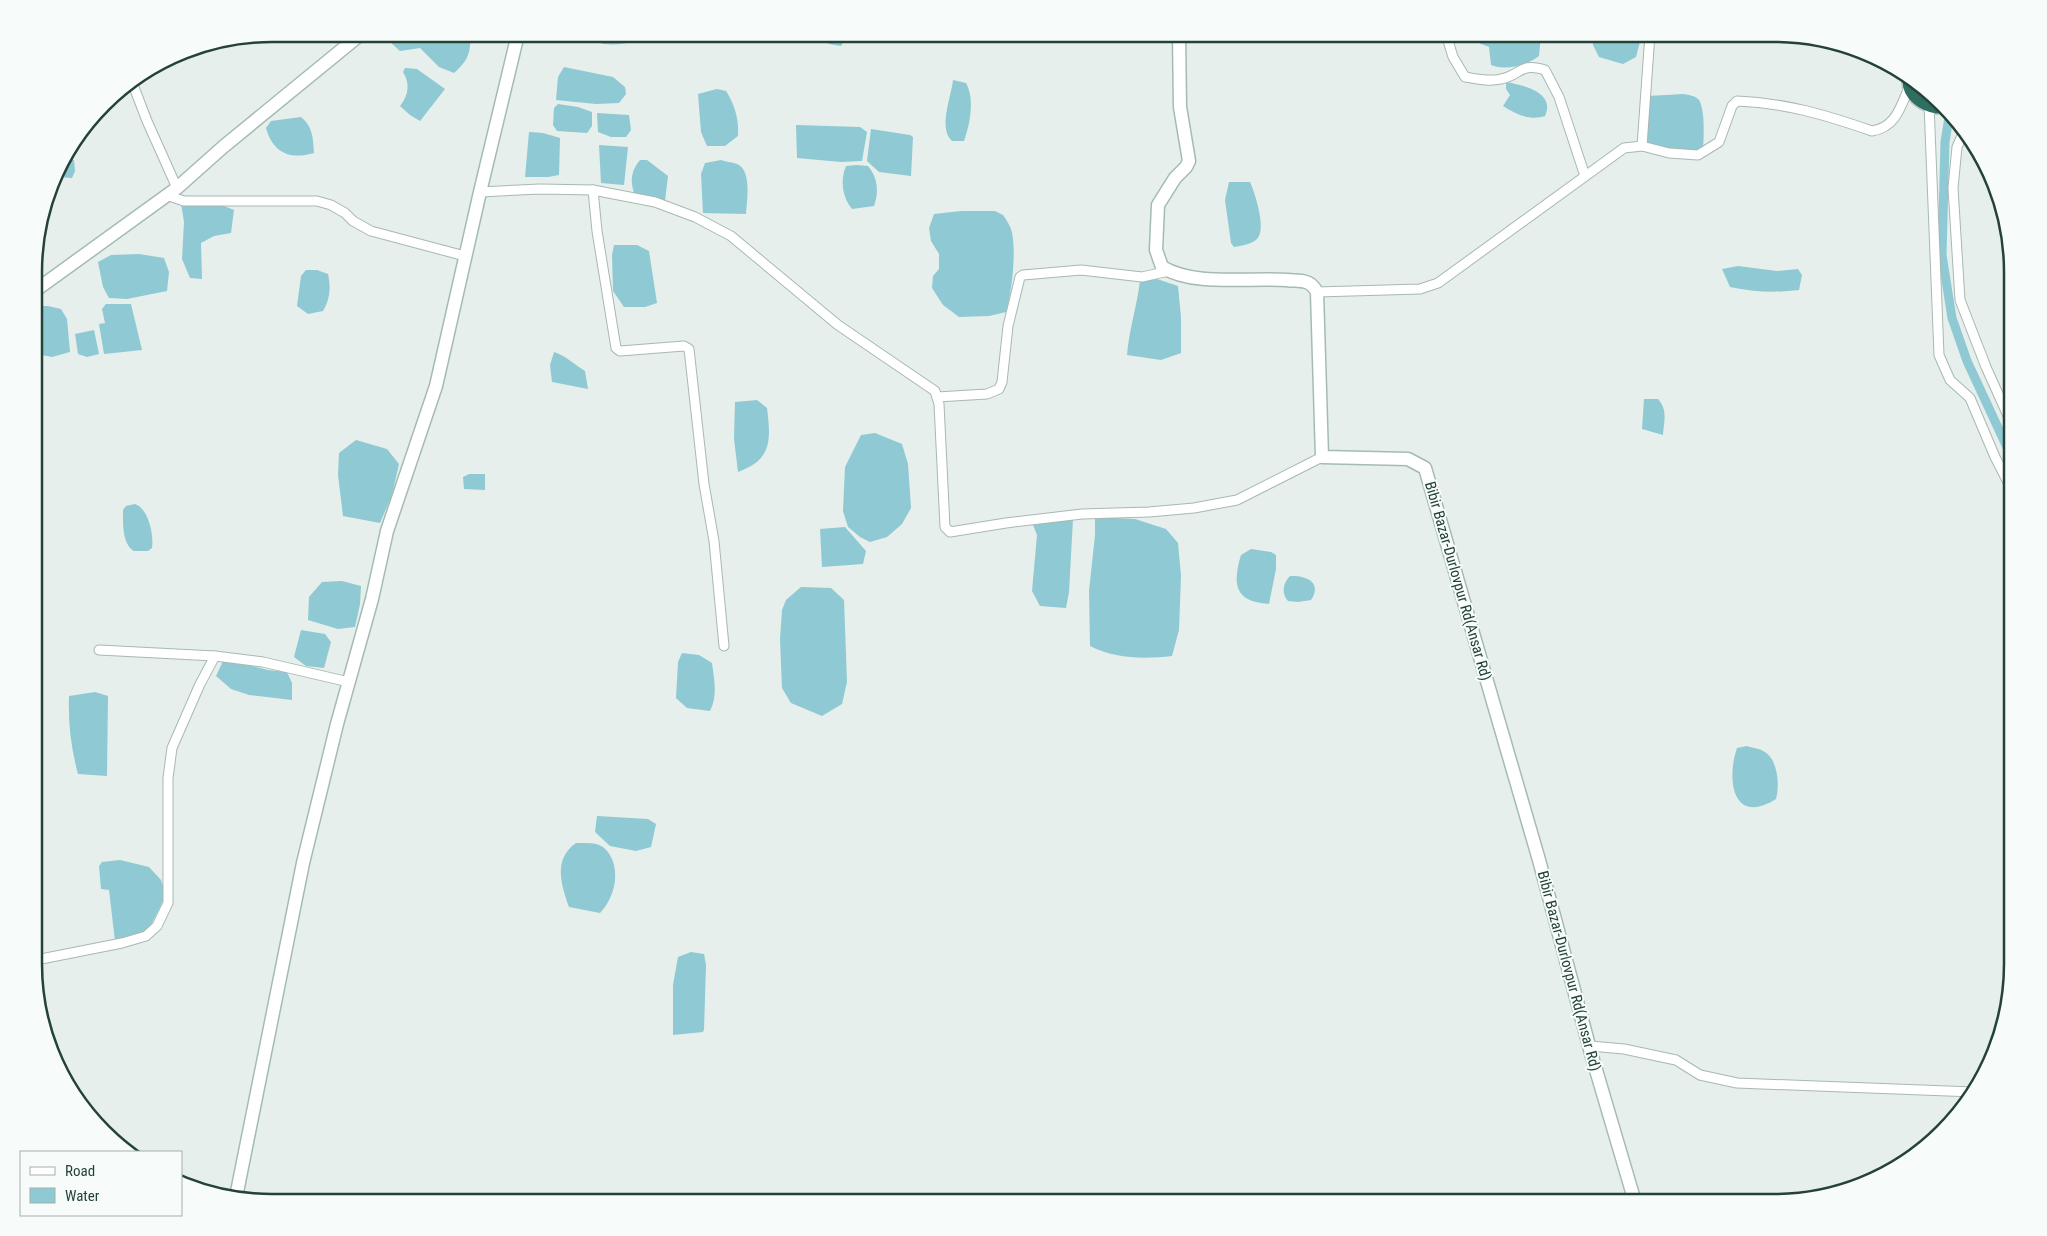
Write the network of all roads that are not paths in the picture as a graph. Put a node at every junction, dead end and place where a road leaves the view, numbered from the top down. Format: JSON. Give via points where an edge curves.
{"nodes":[{"id":1,"x":351,"y":42,"type":"edge"},
{"id":2,"x":516,"y":42,"type":"edge"},
{"id":3,"x":1179,"y":42,"type":"edge"},
{"id":4,"x":1448,"y":42,"type":"edge"},
{"id":5,"x":1649,"y":42,"type":"edge"},
{"id":6,"x":1909,"y":86,"type":"edge"},
{"id":7,"x":135,"y":89,"type":"edge"},
{"id":8,"x":1913,"y":89,"type":"edge"},
{"id":9,"x":1930,"y":103,"type":"edge"},
{"id":10,"x":1933,"y":106,"type":"edge"},
{"id":11,"x":1961,"y":138,"type":"edge"},
{"id":12,"x":1642,"y":146,"type":"junction"},
{"id":13,"x":1585,"y":176,"type":"junction"},
{"id":14,"x":593,"y":190,"type":"junction"},
{"id":15,"x":172,"y":192,"type":"junction"},
{"id":16,"x":480,"y":192,"type":"junction"},
{"id":17,"x":465,"y":256,"type":"junction"},
{"id":18,"x":1169,"y":271,"type":"junction"},
{"id":19,"x":42,"y":286,"type":"edge"},
{"id":20,"x":1317,"y":292,"type":"junction"},
{"id":21,"x":937,"y":397,"type":"junction"},
{"id":22,"x":2004,"y":407,"type":"edge"},
{"id":23,"x":1322,"y":457,"type":"junction"},
{"id":24,"x":2004,"y":472,"type":"edge"},
{"id":25,"x":724,"y":646,"type":"dead end"},
{"id":26,"x":99,"y":650,"type":"dead end"},
{"id":27,"x":215,"y":656,"type":"junction"},
{"id":28,"x":349,"y":682,"type":"junction"},
{"id":29,"x":42,"y":959,"type":"edge"},
{"id":30,"x":1590,"y":1046,"type":"junction"},
{"id":31,"x":1965,"y":1092,"type":"edge"},
{"id":32,"x":237,"y":1191,"type":"edge"},
{"id":33,"x":1633,"y":1194,"type":"edge"}],
"edges":[{"from":1,"to":15,"type":"street"},
{"from":2,"to":16,"type":"street"},
{"from":3,"to":18,"type":"street","via":[[1180,107],[1189,161],[1158,205],[1156,250],[1162,267]]},
{"from":4,"to":13,"type":"street","via":[[1465,77],[1502,79],[1524,67],[1545,70],[1559,97]]},
{"from":5,"to":12,"type":"street"},
{"from":6,"to":12,"type":"street","via":[[1896,119],[1882,129],[1872,131],[1815,111],[1766,102],[1737,101],[1732,106],[1719,142],[1698,155],[1669,153]]},
{"from":7,"to":15,"type":"street"},
{"from":8,"to":9,"type":"highway","via":[[1917,97]]},
{"from":10,"to":24,"type":"street","via":[[1939,355],[1950,380],[1970,398]]},
{"from":11,"to":22,"type":"street","via":[[1953,188],[1960,300]]},
{"from":12,"to":13,"type":"street","via":[[1624,148]]},
{"from":13,"to":20,"type":"street","via":[[1438,283],[1420,289]]},
{"from":14,"to":16,"type":"street"},
{"from":14,"to":21,"type":"street","via":[[655,202],[695,217],[731,236],[838,326],[929,386]]},
{"from":14,"to":25,"type":"street","via":[[616,348],[620,351],[684,346],[688,349],[714,541]]},
{"from":15,"to":17,"type":"street","via":[[184,201],[317,201],[331,205],[371,231]]},
{"from":15,"to":19,"type":"street"},
{"from":16,"to":17,"type":"street"},
{"from":17,"to":28,"type":"street","via":[[436,386],[387,531]]},
{"from":18,"to":20,"type":"street","via":[[1202,279],[1306,282]]},
{"from":18,"to":21,"type":"street","via":[[1142,277],[1081,270],[1023,274],[1008,326],[999,389],[987,394]]},
{"from":20,"to":23,"type":"street"},
{"from":21,"to":23,"type":"street","via":[[945,527],[950,532],[1082,514],[1194,508],[1237,500]]},
{"from":23,"to":30,"type":"street","name":"Bibir Bazar-Durlovpur Rd(Ansar Rd)","via":[[1408,458],[1425,468]]},
{"from":26,"to":27,"type":"street"},
{"from":27,"to":28,"type":"street","via":[[263,662]]},
{"from":27,"to":29,"type":"street","via":[[172,748],[168,778],[168,902],[157,926],[146,936],[130,941]]},
{"from":28,"to":32,"type":"street","via":[[303,863]]},
{"from":30,"to":31,"type":"street","via":[[1624,1049],[1676,1060],[1700,1076],[1736,1083]]},
{"from":30,"to":33,"type":"street","name":"Bibir Bazar-Durlovpur Rd(Ansar Rd)"}]}
